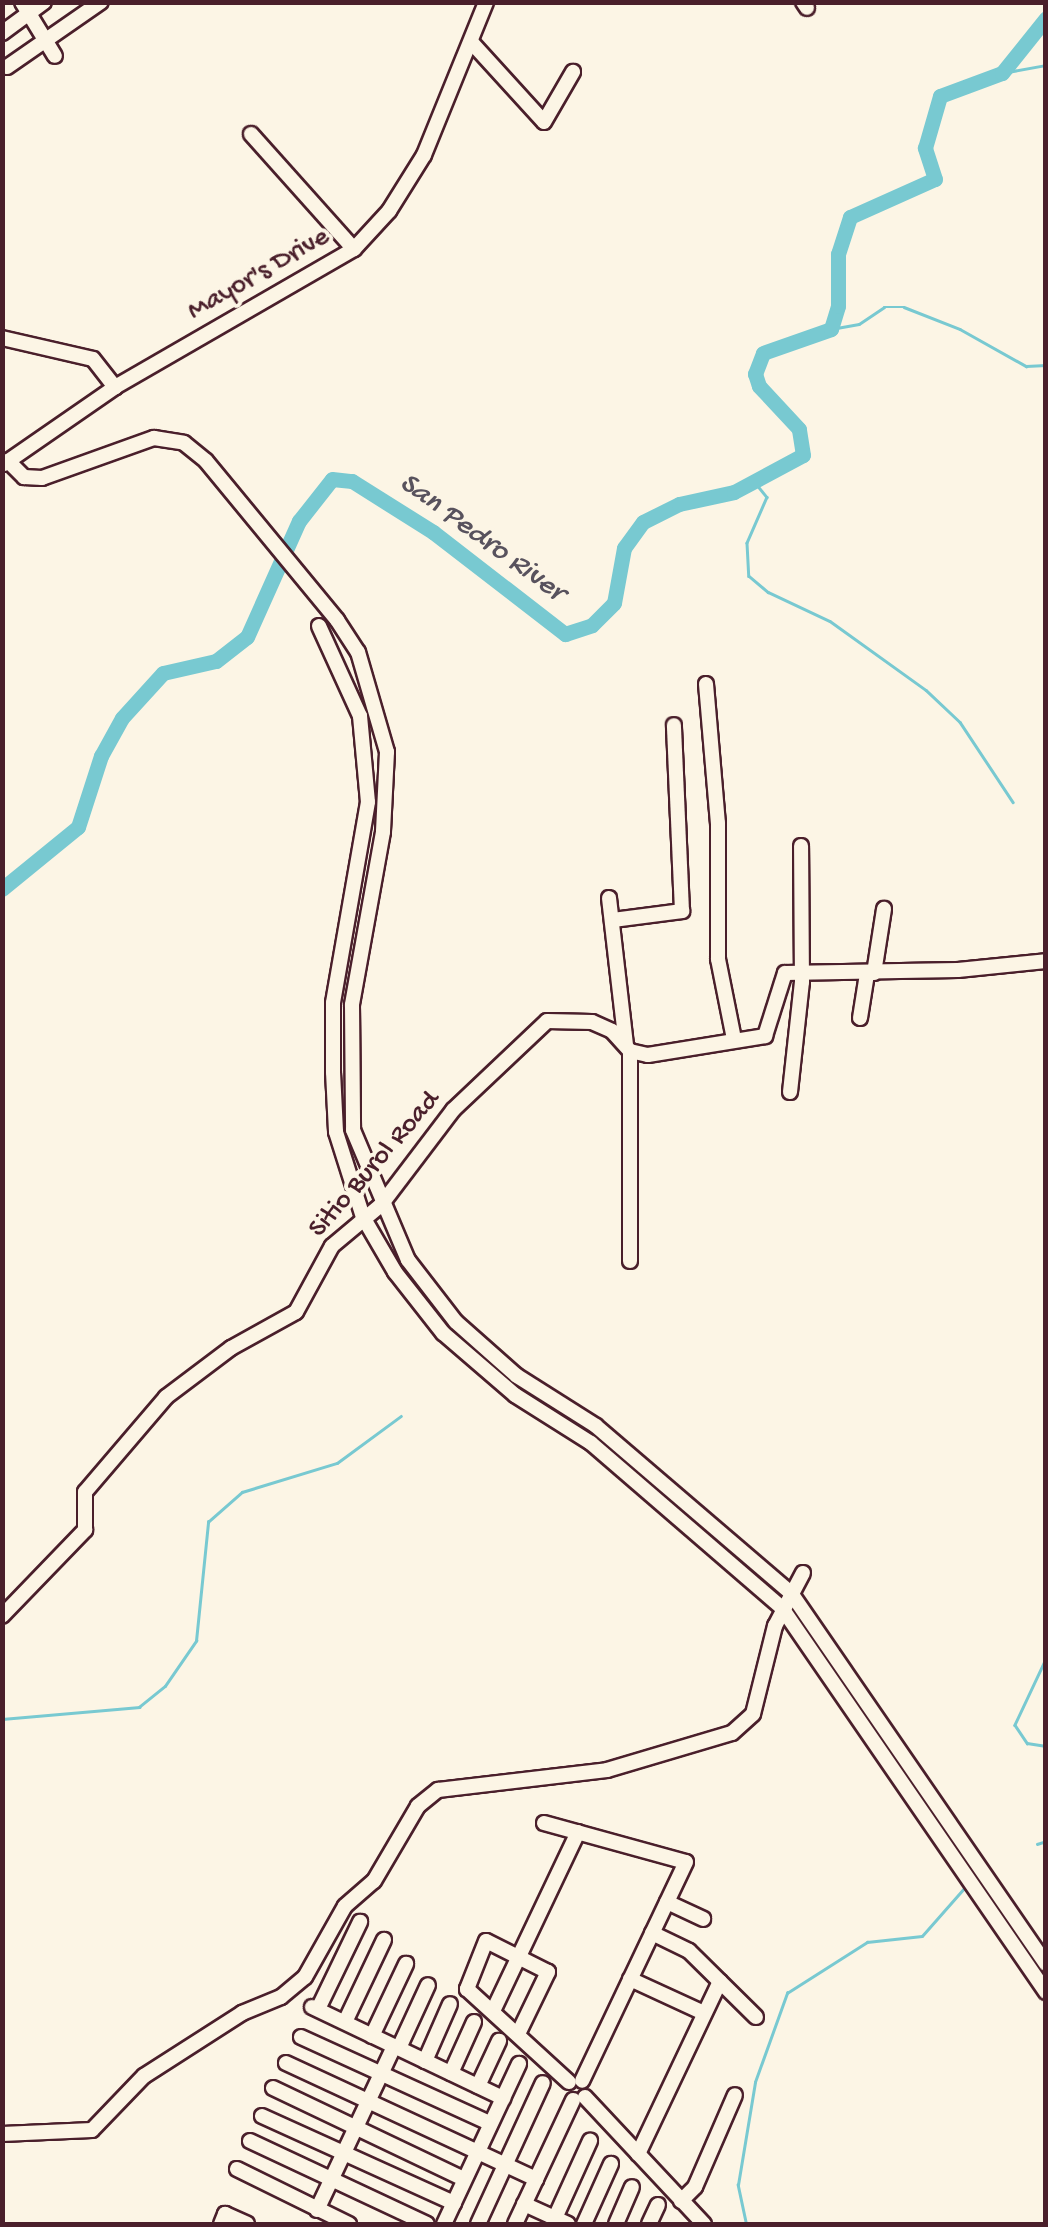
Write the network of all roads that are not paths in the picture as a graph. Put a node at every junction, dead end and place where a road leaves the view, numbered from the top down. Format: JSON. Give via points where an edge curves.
{"nodes":[{"id":1,"x":44,"y":2,"type":"edge"},
{"id":2,"x":102,"y":2,"type":"edge"},
{"id":3,"x":486,"y":2,"type":"edge"},
{"id":4,"x":26,"y":9,"type":"edge"},
{"id":5,"x":2,"y":33,"type":"edge"},
{"id":6,"x":46,"y":40,"type":"junction"},
{"id":7,"x":472,"y":44,"type":"junction"},
{"id":8,"x":55,"y":56,"type":"dead end"},
{"id":9,"x":7,"y":67,"type":"dead end"},
{"id":10,"x":572,"y":72,"type":"dead end"},
{"id":11,"x":251,"y":134,"type":"dead end"},
{"id":12,"x":354,"y":249,"type":"junction"},
{"id":13,"x":2,"y":338,"type":"edge"},
{"id":14,"x":115,"y":387,"type":"junction"},
{"id":15,"x":5,"y":463,"type":"edge"},
{"id":16,"x":319,"y":626,"type":"dead end"},
{"id":17,"x":706,"y":684,"type":"dead end"},
{"id":18,"x":674,"y":725,"type":"dead end"},
{"id":19,"x":801,"y":846,"type":"dead end"},
{"id":20,"x":608,"y":898,"type":"dead end"},
{"id":21,"x":884,"y":909,"type":"dead end"},
{"id":22,"x":613,"y":920,"type":"junction"},
{"id":23,"x":1046,"y":961,"type":"edge"},
{"id":24,"x":799,"y":971,"type":"junction"},
{"id":25,"x":870,"y":974,"type":"junction"},
{"id":26,"x":860,"y":1018,"type":"dead end"},
{"id":27,"x":734,"y":1039,"type":"junction"},
{"id":28,"x":628,"y":1048,"type":"junction"},
{"id":29,"x":790,"y":1092,"type":"dead end"},
{"id":30,"x":381,"y":1204,"type":"junction"},
{"id":31,"x":363,"y":1217,"type":"junction"},
{"id":32,"x":630,"y":1261,"type":"dead end"},
{"id":33,"x":803,"y":1573,"type":"dead end"},
{"id":34,"x":792,"y":1593,"type":"junction"},
{"id":35,"x":782,"y":1608,"type":"junction"},
{"id":36,"x":2,"y":1616,"type":"edge"},
{"id":37,"x":544,"y":1823,"type":"dead end"},
{"id":38,"x":578,"y":1832,"type":"junction"},
{"id":39,"x":667,"y":1902,"type":"junction"},
{"id":40,"x":703,"y":1919,"type":"dead end"},
{"id":41,"x":360,"y":1922,"type":"dead end"},
{"id":42,"x":652,"y":1933,"type":"junction"},
{"id":43,"x":384,"y":1940,"type":"dead end"},
{"id":44,"x":519,"y":1956,"type":"junction"},
{"id":45,"x":406,"y":1964,"type":"dead end"},
{"id":46,"x":1046,"y":1964,"type":"edge"},
{"id":47,"x":630,"y":1979,"type":"junction"},
{"id":48,"x":720,"y":1981,"type":"junction"},
{"id":49,"x":428,"y":1985,"type":"dead end"},
{"id":50,"x":1046,"y":1992,"type":"edge"},
{"id":51,"x":450,"y":2004,"type":"dead end"},
{"id":52,"x":493,"y":2012,"type":"junction"},
{"id":53,"x":704,"y":2013,"type":"junction"},
{"id":54,"x":756,"y":2017,"type":"dead end"},
{"id":55,"x":345,"y":2022,"type":"junction"},
{"id":56,"x":474,"y":2022,"type":"dead end"},
{"id":57,"x":518,"y":2034,"type":"junction"},
{"id":58,"x":372,"y":2036,"type":"junction"},
{"id":59,"x":300,"y":2037,"type":"dead end"},
{"id":60,"x":498,"y":2041,"type":"dead end"},
{"id":61,"x":396,"y":2047,"type":"junction"},
{"id":62,"x":426,"y":2061,"type":"junction"},
{"id":63,"x":286,"y":2062,"type":"dead end"},
{"id":64,"x":520,"y":2064,"type":"dead end"},
{"id":65,"x":451,"y":2073,"type":"junction"},
{"id":66,"x":380,"y":2074,"type":"junction"},
{"id":67,"x":575,"y":2081,"type":"junction"},
{"id":68,"x":543,"y":2083,"type":"dead end"},
{"id":69,"x":478,"y":2086,"type":"junction"},
{"id":70,"x":273,"y":2088,"type":"dead end"},
{"id":71,"x":735,"y":2095,"type":"dead end"},
{"id":72,"x":502,"y":2098,"type":"junction"},
{"id":73,"x":579,"y":2099,"type":"junction"},
{"id":74,"x":368,"y":2101,"type":"junction"},
{"id":75,"x":262,"y":2116,"type":"dead end"},
{"id":76,"x":490,"y":2123,"type":"junction"},
{"id":77,"x":355,"y":2128,"type":"junction"},
{"id":78,"x":2,"y":2134,"type":"edge"},
{"id":79,"x":590,"y":2140,"type":"dead end"},
{"id":80,"x":250,"y":2141,"type":"dead end"},
{"id":81,"x":478,"y":2151,"type":"junction"},
{"id":82,"x":344,"y":2154,"type":"junction"},
{"id":83,"x":638,"y":2154,"type":"junction"},
{"id":84,"x":506,"y":2164,"type":"junction"},
{"id":85,"x":612,"y":2164,"type":"dead end"},
{"id":86,"x":237,"y":2169,"type":"dead end"},
{"id":87,"x":464,"y":2179,"type":"junction"},
{"id":88,"x":536,"y":2179,"type":"junction"},
{"id":89,"x":331,"y":2180,"type":"junction"},
{"id":90,"x":632,"y":2187,"type":"dead end"},
{"id":91,"x":681,"y":2201,"type":"junction"},
{"id":92,"x":454,"y":2202,"type":"junction"},
{"id":93,"x":524,"y":2204,"type":"junction"},
{"id":94,"x":658,"y":2205,"type":"dead end"},
{"id":95,"x":318,"y":2210,"type":"junction"},
{"id":96,"x":561,"y":2222,"type":"edge"},
{"id":97,"x":221,"y":2224,"type":"edge"},
{"id":98,"x":246,"y":2224,"type":"edge"},
{"id":99,"x":349,"y":2224,"type":"edge"},
{"id":100,"x":427,"y":2224,"type":"edge"},
{"id":101,"x":444,"y":2224,"type":"edge"},
{"id":102,"x":478,"y":2224,"type":"edge"},
{"id":103,"x":514,"y":2224,"type":"edge"},
{"id":104,"x":584,"y":2224,"type":"edge"},
{"id":105,"x":616,"y":2224,"type":"edge"},
{"id":106,"x":649,"y":2224,"type":"edge"},
{"id":107,"x":704,"y":2224,"type":"edge"}],
"edges":[{"from":1,"to":4,"type":"street"},
{"from":2,"to":6,"type":"street"},
{"from":3,"to":7,"type":"street","name":"Mayor's Drive"},
{"from":4,"to":5,"type":"street"},
{"from":4,"to":6,"type":"street"},
{"from":6,"to":8,"type":"street"},
{"from":6,"to":9,"type":"street"},
{"from":7,"to":10,"type":"street","via":[[544,122]]},
{"from":7,"to":12,"type":"street","name":"Mayor's Drive","via":[[424,155],[390,211]]},
{"from":11,"to":12,"type":"street"},
{"from":12,"to":14,"type":"street","name":"Mayor's Drive"},
{"from":13,"to":14,"type":"street","via":[[93,359]]},
{"from":14,"to":15,"type":"street","name":"Mayor's Drive"},
{"from":15,"to":30,"type":"street","via":[[42,478],[154,438],[174,438],[206,460],[358,652],[387,752],[388,793],[352,1004],[350,1075],[354,1130]]},
{"from":16,"to":31,"type":"street","via":[[360,716],[368,802],[334,1003],[332,1072],[336,1132]]},
{"from":17,"to":27,"type":"street","via":[[718,823],[718,959]]},
{"from":18,"to":22,"type":"street","via":[[682,910]]},
{"from":19,"to":24,"type":"street"},
{"from":20,"to":22,"type":"street"},
{"from":21,"to":25,"type":"street"},
{"from":22,"to":28,"type":"street"},
{"from":23,"to":25,"type":"street"},
{"from":24,"to":25,"type":"street"},
{"from":24,"to":27,"type":"street","via":[[778,982],[766,1036]]},
{"from":24,"to":29,"type":"street"},
{"from":25,"to":26,"type":"street"},
{"from":27,"to":28,"type":"street","via":[[648,1055]]},
{"from":28,"to":30,"type":"street","name":"Sitio Burol Road","via":[[592,1022],[548,1021],[453,1110]]},
{"from":28,"to":32,"type":"street"},
{"from":30,"to":31,"type":"street","name":"Sitio Burol Road"},
{"from":30,"to":34,"type":"street","via":[[408,1260],[456,1322],[517,1376],[596,1426],[701,1510]]},
{"from":31,"to":35,"type":"street","via":[[443,1333],[605,1455]]},
{"from":31,"to":36,"type":"street","name":"Sitio Burol Road","via":[[332,1246],[296,1312],[250,1335],[166,1397],[85,1492],[85,1530]]},
{"from":33,"to":34,"type":"street"},
{"from":34,"to":35,"type":"street"},
{"from":34,"to":46,"type":"street"},
{"from":35,"to":50,"type":"street"},
{"from":35,"to":78,"type":"street","via":[[753,1714],[732,1733],[606,1770],[438,1790],[418,1806],[374,1881],[345,1906],[304,1976],[281,1997],[144,2076],[92,2130]]},
{"from":37,"to":38,"type":"street"},
{"from":38,"to":39,"type":"street","via":[[686,1862]]},
{"from":38,"to":44,"type":"street"},
{"from":39,"to":40,"type":"street"},
{"from":39,"to":42,"type":"street"},
{"from":41,"to":55,"type":"street","via":[[315,2008]]},
{"from":42,"to":47,"type":"street"},
{"from":42,"to":48,"type":"street","via":[[689,1951]]},
{"from":43,"to":55,"type":"street"},
{"from":44,"to":52,"type":"street"},
{"from":44,"to":52,"type":"street","via":[[486,1941],[466,1989]]},
{"from":44,"to":57,"type":"street","via":[[548,1972]]},
{"from":45,"to":58,"type":"street"},
{"from":47,"to":53,"type":"street"},
{"from":47,"to":67,"type":"street"},
{"from":48,"to":53,"type":"street"},
{"from":48,"to":54,"type":"street"},
{"from":49,"to":61,"type":"street"},
{"from":51,"to":62,"type":"street"},
{"from":52,"to":57,"type":"street"},
{"from":53,"to":83,"type":"street"},
{"from":55,"to":58,"type":"street"},
{"from":56,"to":65,"type":"street"},
{"from":57,"to":67,"type":"street"},
{"from":58,"to":61,"type":"street"},
{"from":59,"to":66,"type":"street"},
{"from":60,"to":69,"type":"street"},
{"from":61,"to":62,"type":"street"},
{"from":61,"to":66,"type":"street"},
{"from":62,"to":65,"type":"street"},
{"from":63,"to":74,"type":"street"},
{"from":64,"to":72,"type":"street"},
{"from":65,"to":69,"type":"street"},
{"from":66,"to":74,"type":"street"},
{"from":66,"to":76,"type":"street"},
{"from":67,"to":73,"type":"street"},
{"from":68,"to":84,"type":"street"},
{"from":69,"to":72,"type":"street"},
{"from":70,"to":77,"type":"street"},
{"from":71,"to":91,"type":"street"},
{"from":72,"to":76,"type":"street"},
{"from":73,"to":83,"type":"street"},
{"from":73,"to":88,"type":"street"},
{"from":74,"to":77,"type":"street"},
{"from":74,"to":81,"type":"street"},
{"from":75,"to":82,"type":"street"},
{"from":76,"to":81,"type":"street"},
{"from":77,"to":82,"type":"street"},
{"from":77,"to":87,"type":"street"},
{"from":79,"to":96,"type":"street"},
{"from":80,"to":89,"type":"street"},
{"from":81,"to":84,"type":"street"},
{"from":81,"to":87,"type":"street"},
{"from":82,"to":89,"type":"street"},
{"from":82,"to":92,"type":"street"},
{"from":83,"to":91,"type":"street"},
{"from":84,"to":88,"type":"street"},
{"from":84,"to":102,"type":"street"},
{"from":85,"to":104,"type":"street"},
{"from":86,"to":95,"type":"street"},
{"from":87,"to":92,"type":"street"},
{"from":88,"to":93,"type":"street"},
{"from":89,"to":95,"type":"street"},
{"from":89,"to":100,"type":"street"},
{"from":90,"to":105,"type":"street"},
{"from":91,"to":107,"type":"street"},
{"from":92,"to":101,"type":"street"},
{"from":93,"to":96,"type":"street"},
{"from":93,"to":103,"type":"street"},
{"from":94,"to":106,"type":"street"},
{"from":95,"to":99,"type":"street"},
{"from":97,"to":98,"type":"street","via":[[225,2214]]}]}
